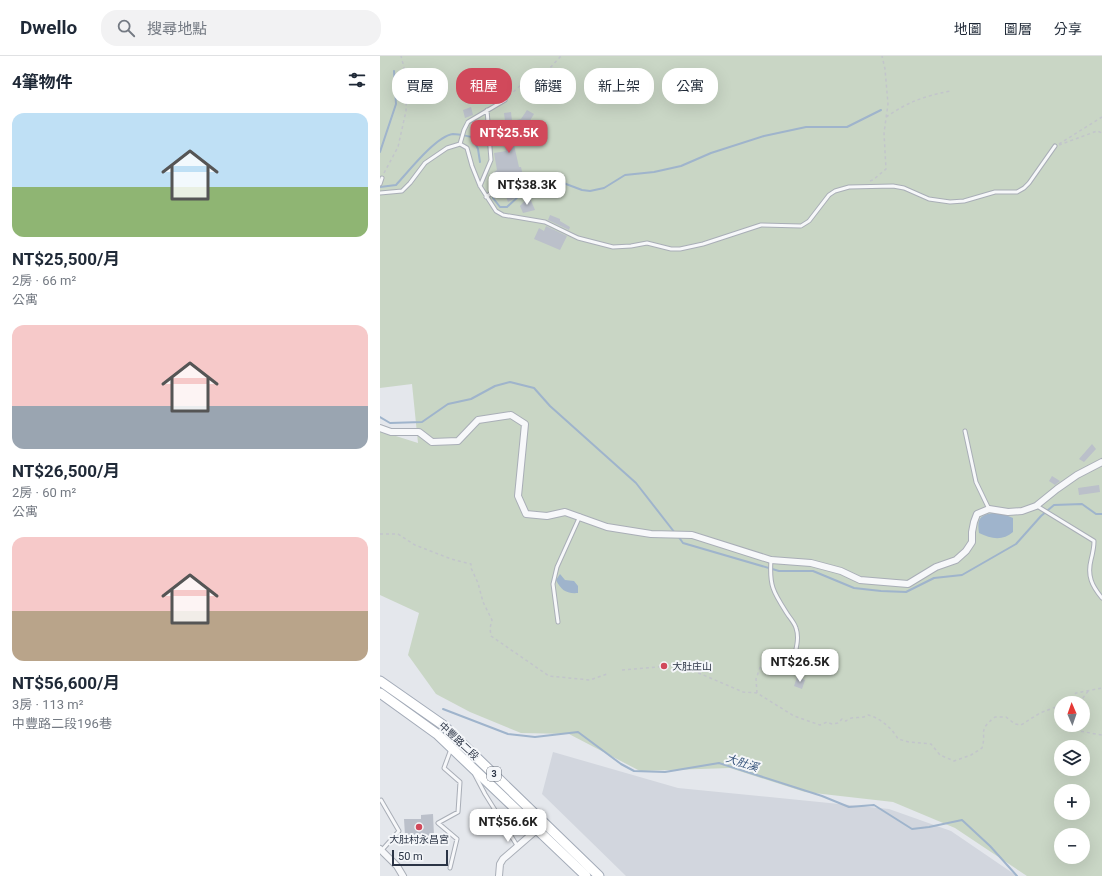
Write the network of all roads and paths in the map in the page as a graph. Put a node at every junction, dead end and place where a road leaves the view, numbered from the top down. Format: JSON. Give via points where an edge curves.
{"nodes":[{"id":1,"x":401,"y":56,"type":"edge"},
{"id":2,"x":561,"y":56,"type":"edge"},
{"id":3,"x":882,"y":56,"type":"edge"},
{"id":4,"x":950,"y":92,"type":"dead end"},
{"id":5,"x":512,"y":93,"type":"edge"},
{"id":6,"x":498,"y":104,"type":"edge"},
{"id":7,"x":487,"y":110,"type":"junction"},
{"id":8,"x":886,"y":117,"type":"junction"},
{"id":9,"x":1102,"y":117,"type":"edge"},
{"id":10,"x":1102,"y":133,"type":"edge"},
{"id":11,"x":460,"y":144,"type":"junction"},
{"id":12,"x":1055,"y":146,"type":"junction"},
{"id":13,"x":382,"y":178,"type":"joint"},
{"id":14,"x":867,"y":182,"type":"dead end"},
{"id":15,"x":380,"y":184,"type":"edge"},
{"id":16,"x":480,"y":186,"type":"junction"},
{"id":17,"x":499,"y":187,"type":"dead end"},
{"id":18,"x":380,"y":192,"type":"edge"},
{"id":19,"x":486,"y":197,"type":"junction"},
{"id":20,"x":380,"y":428,"type":"edge"},
{"id":21,"x":965,"y":431,"type":"dead end"},
{"id":22,"x":1102,"y":462,"type":"edge"},
{"id":23,"x":1039,"y":508,"type":"junction"},
{"id":24,"x":988,"y":509,"type":"junction"},
{"id":25,"x":580,"y":516,"type":"junction"},
{"id":26,"x":380,"y":534,"type":"edge"},
{"id":27,"x":771,"y":560,"type":"junction"},
{"id":28,"x":1102,"y":598,"type":"edge"},
{"id":29,"x":558,"y":622,"type":"dead end"},
{"id":30,"x":793,"y":662,"type":"joint"},
{"id":31,"x":622,"y":670,"type":"dead end"},
{"id":32,"x":607,"y":674,"type":"dead end"},
{"id":33,"x":380,"y":681,"type":"edge"},
{"id":34,"x":389,"y":687,"type":"junction"},
{"id":35,"x":1102,"y":688,"type":"edge"},
{"id":36,"x":1090,"y":690,"type":"junction"},
{"id":37,"x":757,"y":693,"type":"junction"},
{"id":38,"x":382,"y":694,"type":"edge"},
{"id":39,"x":1073,"y":696,"type":"edge"},
{"id":40,"x":1085,"y":696,"type":"edge"},
{"id":41,"x":1054,"y":708,"type":"edge"},
{"id":42,"x":1085,"y":732,"type":"edge"},
{"id":43,"x":1102,"y":735,"type":"edge"},
{"id":44,"x":452,"y":748,"type":"junction"},
{"id":45,"x":471,"y":766,"type":"junction"},
{"id":46,"x":382,"y":800,"type":"dead end"},
{"id":47,"x":544,"y":823,"type":"junction"},
{"id":48,"x":537,"y":829,"type":"junction"},
{"id":49,"x":518,"y":847,"type":"junction"},
{"id":50,"x":381,"y":850,"type":"edge"},
{"id":51,"x":450,"y":868,"type":"dead end"},
{"id":52,"x":403,"y":876,"type":"edge"},
{"id":53,"x":499,"y":876,"type":"edge"},
{"id":54,"x":586,"y":876,"type":"edge"},
{"id":55,"x":600,"y":876,"type":"edge"}],
"edges":[{"from":1,"to":13,"type":"path","via":[[406,79],[406,111],[398,147]]},
{"from":2,"to":5,"type":"path","via":[[540,81],[524,82]]},
{"from":3,"to":8,"type":"path","via":[[888,104]]},
{"from":4,"to":8,"type":"path","via":[[924,96]]},
{"from":6,"to":7,"type":"lane"},
{"from":7,"to":11,"type":"lane","via":[[468,122]]},
{"from":7,"to":16,"type":"lane","via":[[490,160]]},
{"from":8,"to":14,"type":"path","via":[[886,169]]},
{"from":9,"to":12,"type":"path"},
{"from":10,"to":12,"type":"path","via":[[1097,131]]},
{"from":11,"to":16,"type":"lane","via":[[467,148]]},
{"from":11,"to":18,"type":"lane","via":[[446,148],[425,163],[402,191]]},
{"from":12,"to":19,"type":"lane","via":[[1029,183],[1017,192],[994,192],[964,201],[950,202],[929,199],[893,186],[849,187],[829,195],[802,226],[762,225],[680,249],[647,242],[613,247],[578,238],[545,222],[503,215],[496,211]]},
{"from":13,"to":15,"type":"lane"},
{"from":16,"to":19,"type":"lane"},
{"from":17,"to":19,"type":"lane"},
{"from":20,"to":25,"type":"street","via":[[391,432],[419,432],[432,442],[458,441],[478,420],[511,415],[524,424],[518,496],[526,514],[547,516],[565,512]]},
{"from":21,"to":24,"type":"lane","via":[[976,482]]},
{"from":22,"to":23,"type":"street","via":[[1062,486]]},
{"from":23,"to":24,"type":"street","via":[[1008,512]]},
{"from":23,"to":28,"type":"lane","via":[[1094,541],[1089,575]]},
{"from":24,"to":27,"type":"street","via":[[977,514],[972,542],[966,551],[956,560],[936,567],[908,584],[860,580],[841,571],[811,563]]},
{"from":25,"to":27,"type":"street","via":[[607,526],[651,534],[692,535]]},
{"from":25,"to":29,"type":"lane","via":[[557,567],[553,584]]},
{"from":26,"to":32,"type":"path","via":[[398,534],[415,545],[471,564],[492,620],[491,636],[549,676],[590,680]]},
{"from":27,"to":30,"type":"lane","via":[[771,584],[796,628],[797,643]]},
{"from":30,"to":37,"type":"path","via":[[782,667],[761,666],[756,679]]},
{"from":31,"to":37,"type":"path","via":[[680,666],[743,692]]},
{"from":33,"to":34,"type":"main road","name":"中豐路二段","number":"3"},
{"from":34,"to":38,"type":"street"},
{"from":34,"to":47,"type":"main road","name":"中豐路二段","number":"3","via":[[443,725]]},
{"from":35,"to":36,"type":"path"},
{"from":36,"to":39,"type":"path"},
{"from":36,"to":40,"type":"path"},
{"from":37,"to":41,"type":"path","via":[[794,716],[820,725],[827,722],[838,723],[842,719],[846,721],[849,718],[872,716],[889,727],[898,739],[930,744],[940,755],[954,761],[982,748],[984,729],[995,717],[1006,717],[1021,725]]},
{"from":38,"to":44,"type":"main road","name":"中豐路二段","number":"3","via":[[423,723]]},
{"from":42,"to":43,"type":"path"},
{"from":44,"to":45,"type":"main road","name":"中豐路二段","number":"3"},
{"from":44,"to":51,"type":"lane","via":[[444,768],[460,782],[458,812],[438,823],[457,839]]},
{"from":45,"to":48,"type":"main road","name":"中豐路二段","number":"3"},
{"from":45,"to":49,"type":"lane","via":[[484,794]]},
{"from":46,"to":50,"type":"lane","via":[[399,831]]},
{"from":47,"to":48,"type":"street"},
{"from":47,"to":55,"type":"main road","name":"中豐路二段","number":"3"},
{"from":48,"to":49,"type":"street"},
{"from":48,"to":54,"type":"main road","name":"中豐路二段","number":"3"},
{"from":49,"to":53,"type":"street","via":[[502,860]]},
{"from":50,"to":52,"type":"street"}]}
